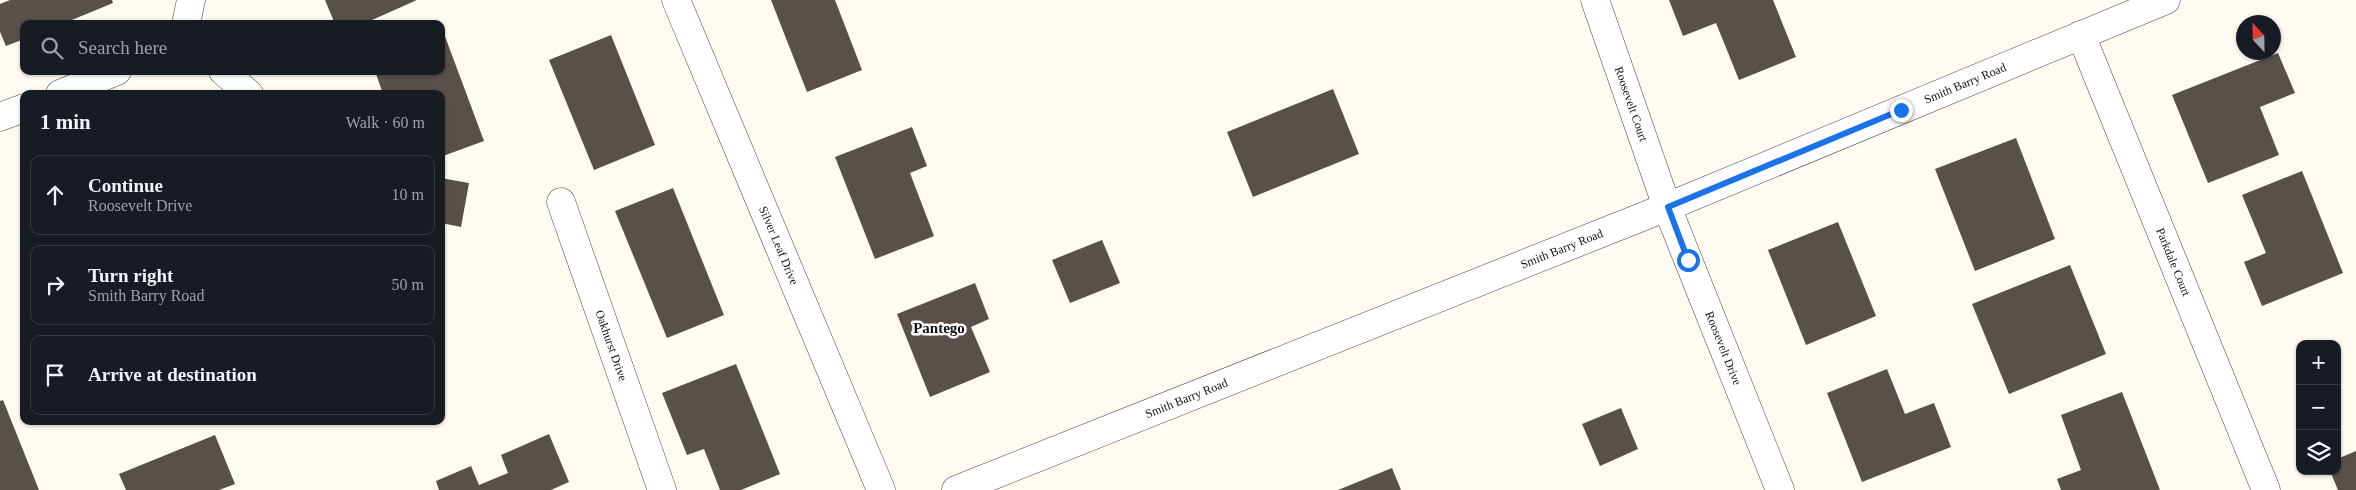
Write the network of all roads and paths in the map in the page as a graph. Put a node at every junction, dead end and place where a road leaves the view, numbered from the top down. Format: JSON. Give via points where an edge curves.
{"nodes":[{"id":1,"x":191,"y":0,"type":"edge"},
{"id":2,"x":676,"y":0,"type":"edge"},
{"id":3,"x":1595,"y":0,"type":"edge"},
{"id":4,"x":2166,"y":0,"type":"edge"},
{"id":5,"x":187,"y":20,"type":"edge"},
{"id":6,"x":2081,"y":35,"type":"junction"},
{"id":7,"x":107,"y":75,"type":"edge"},
{"id":8,"x":228,"y":75,"type":"edge"},
{"id":9,"x":70,"y":90,"type":"edge"},
{"id":10,"x":244,"y":90,"type":"edge"},
{"id":11,"x":20,"y":110,"type":"edge"},
{"id":12,"x":0,"y":117,"type":"edge"},
{"id":13,"x":562,"y":202,"type":"dead end"},
{"id":14,"x":1668,"y":207,"type":"junction"},
{"id":15,"x":662,"y":490,"type":"edge"},
{"id":16,"x":881,"y":490,"type":"edge"},
{"id":17,"x":956,"y":490,"type":"edge"},
{"id":18,"x":1780,"y":490,"type":"edge"},
{"id":19,"x":2266,"y":490,"type":"edge"}],
"edges":[{"from":1,"to":5,"type":"street"},
{"from":2,"to":16,"type":"street","name":"Silver Leaf Drive"},
{"from":3,"to":14,"type":"street","name":"Roosevelt Court"},
{"from":4,"to":6,"type":"street","name":"Smith Barry Road"},
{"from":6,"to":14,"type":"street","name":"Smith Barry Road"},
{"from":6,"to":19,"type":"street","name":"Parkdale Court"},
{"from":7,"to":9,"type":"street"},
{"from":8,"to":10,"type":"street"},
{"from":11,"to":12,"type":"street"},
{"from":13,"to":15,"type":"street","name":"Oakhurst Drive"},
{"from":14,"to":17,"type":"street","name":"Smith Barry Road"},
{"from":14,"to":18,"type":"street","name":"Roosevelt Drive"}]}
